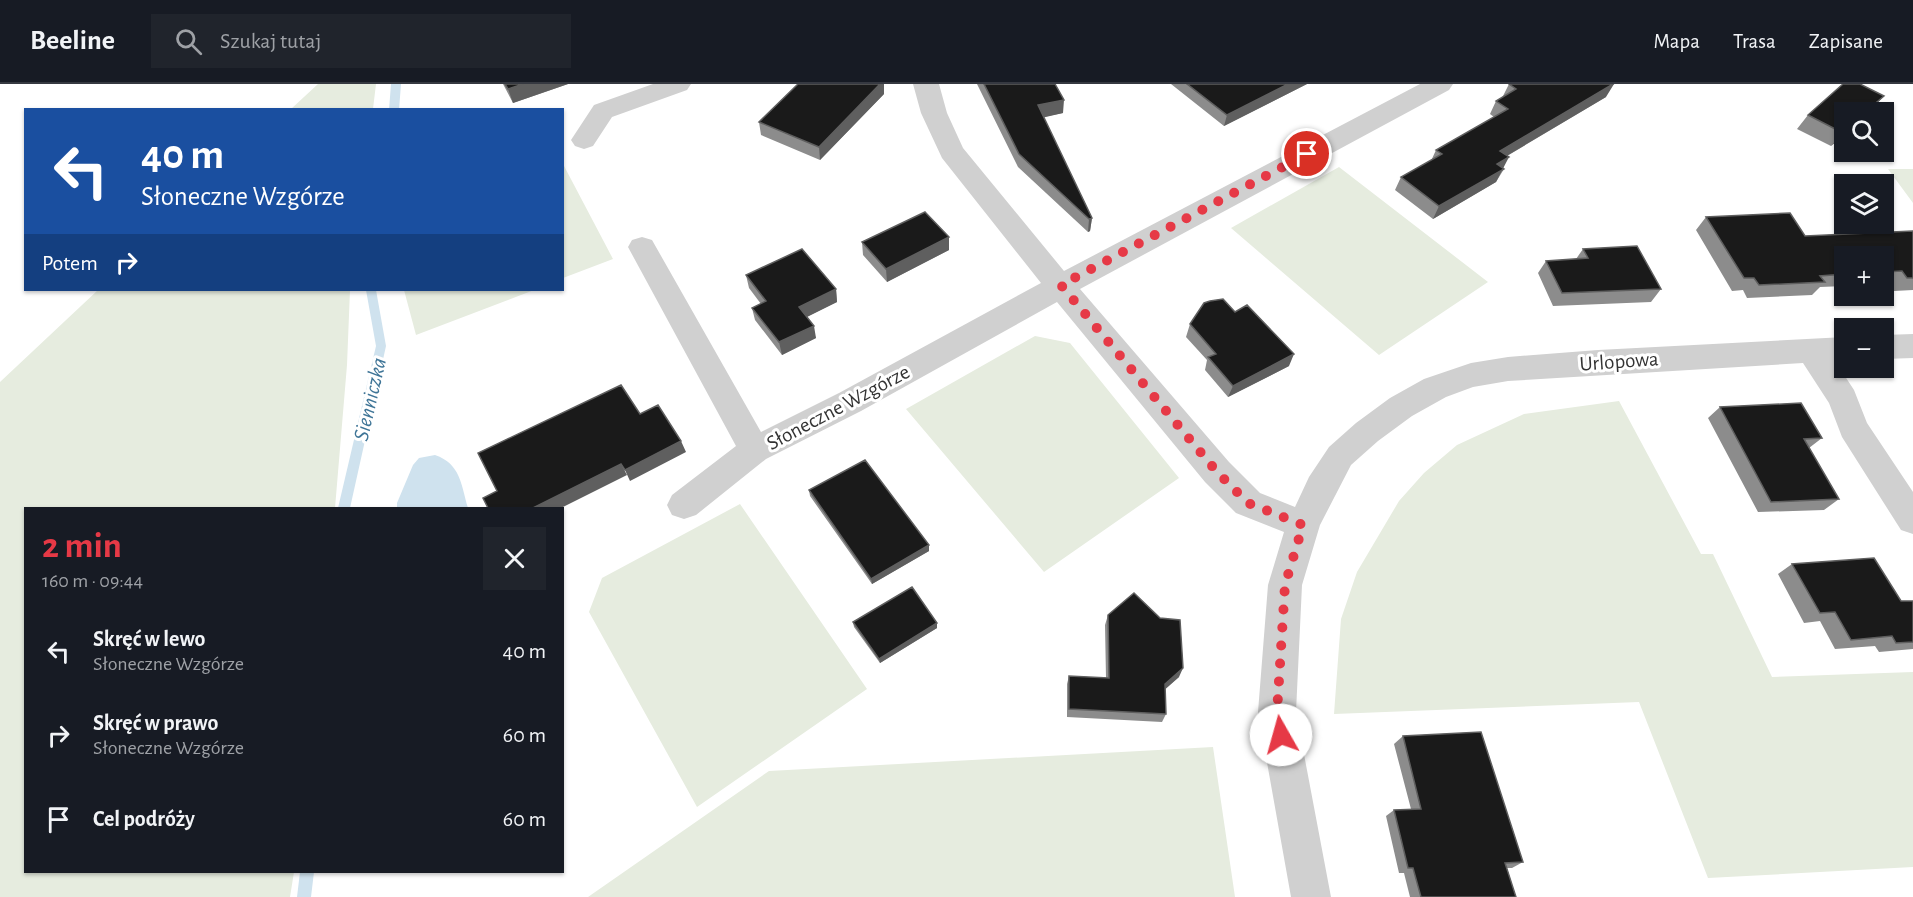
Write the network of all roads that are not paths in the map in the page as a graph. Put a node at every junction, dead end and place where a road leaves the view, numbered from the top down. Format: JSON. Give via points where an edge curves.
{"nodes":[{"id":1,"x":678,"y":84,"type":"edge"},
{"id":2,"x":926,"y":84,"type":"edge"},
{"id":3,"x":1440,"y":84,"type":"edge"},
{"id":4,"x":584,"y":140,"type":"dead end"},
{"id":5,"x":642,"y":247,"type":"dead end"},
{"id":6,"x":1061,"y":285,"type":"junction"},
{"id":7,"x":1913,"y":346,"type":"edge"},
{"id":8,"x":1894,"y":347,"type":"edge"},
{"id":9,"x":1834,"y":349,"type":"edge"},
{"id":10,"x":1811,"y":350,"type":"junction"},
{"id":11,"x":755,"y":450,"type":"junction"},
{"id":12,"x":684,"y":505,"type":"dead end"},
{"id":13,"x":1913,"y":520,"type":"edge"},
{"id":14,"x":1303,"y":525,"type":"junction"},
{"id":15,"x":1311,"y":897,"type":"edge"}],
"edges":[{"from":1,"to":4,"type":"street","via":[[603,111]]},
{"from":2,"to":6,"type":"street","via":[[951,152]]},
{"from":3,"to":6,"type":"street","name":"Słoneczne Wzgórze"},
{"from":5,"to":11,"type":"street","name":"Słoneczne Wzgórze"},
{"from":6,"to":11,"type":"street","name":"Słoneczne Wzgórze"},
{"from":6,"to":14,"type":"street","via":[[1217,472],[1248,503]]},
{"from":7,"to":8,"type":"street"},
{"from":9,"to":10,"type":"street","name":"Urlopowa"},
{"from":10,"to":13,"type":"street","via":[[1843,399],[1853,428]]},
{"from":10,"to":14,"type":"street","name":"Urlopowa","via":[[1508,369],[1471,375],[1435,388],[1401,407],[1340,456]]},
{"from":11,"to":12,"type":"street"},
{"from":14,"to":15,"type":"street","name":"Urlopowa","via":[[1285,585],[1277,712]]}]}
